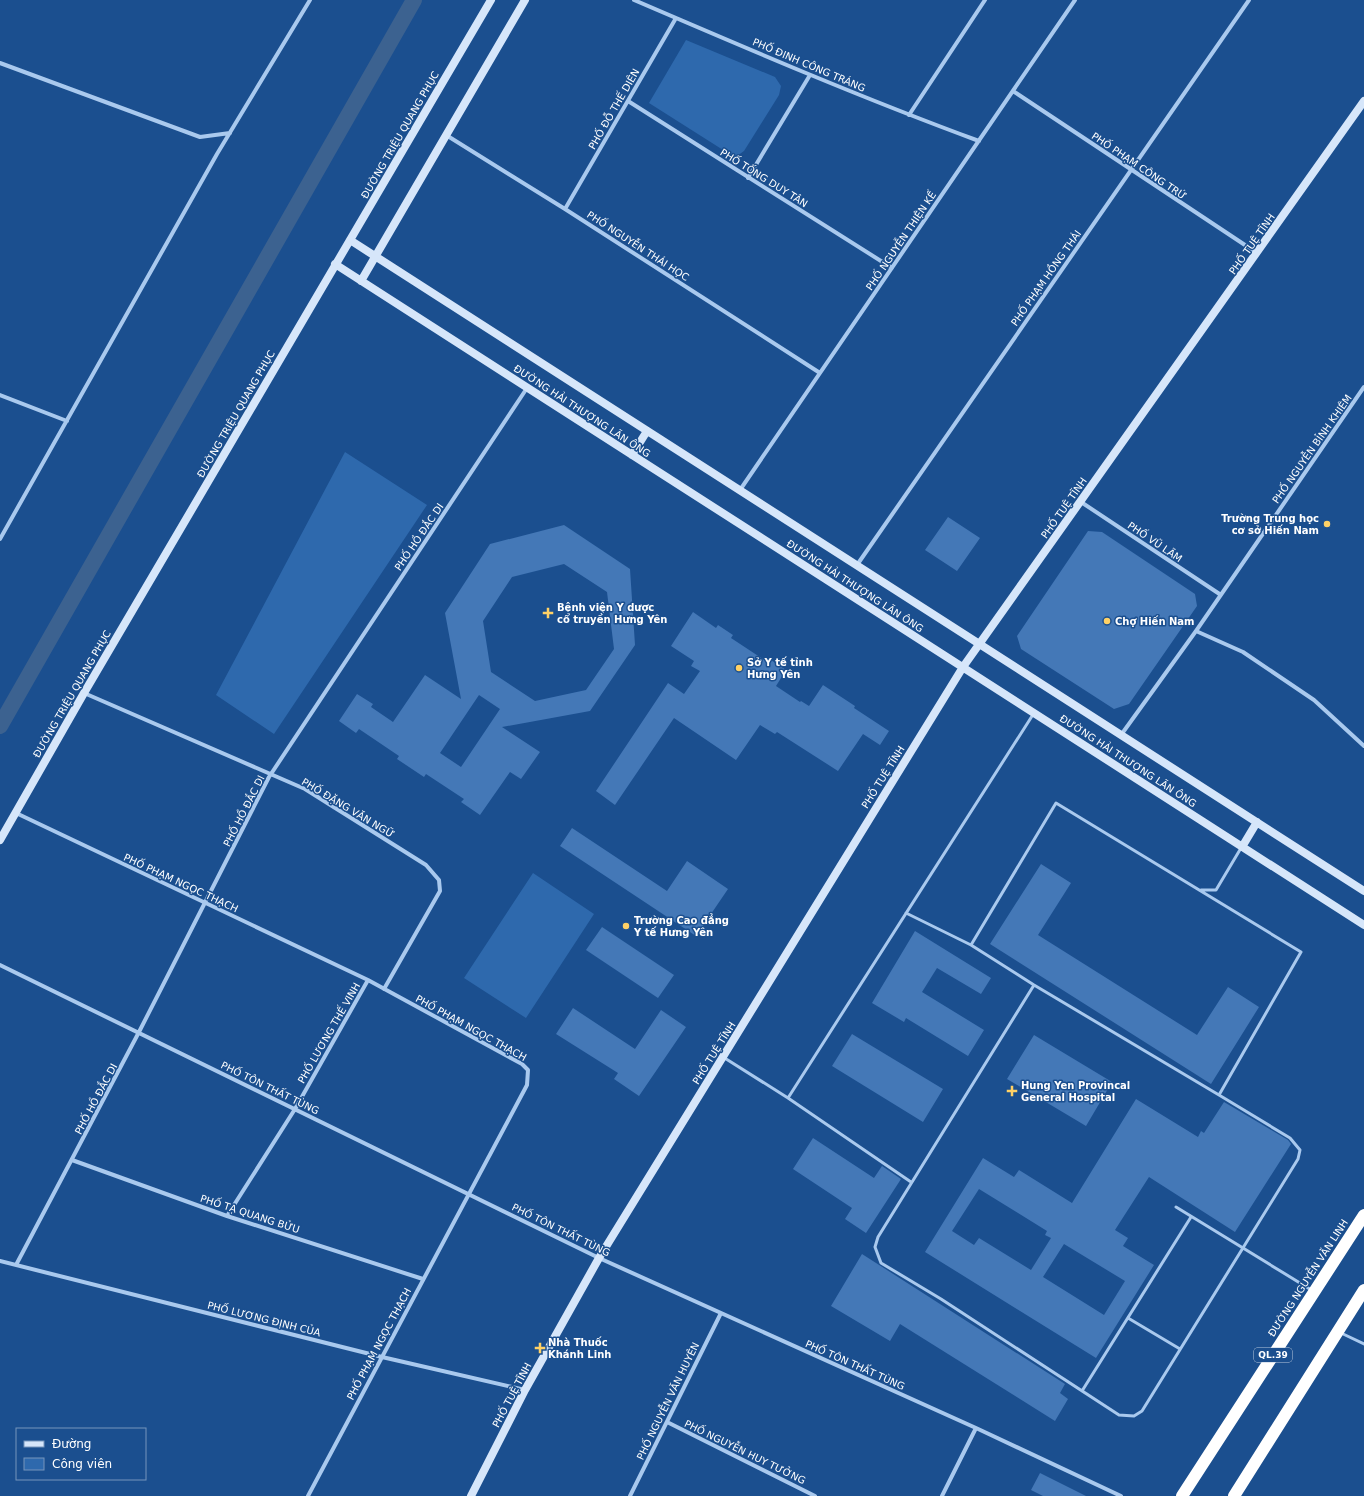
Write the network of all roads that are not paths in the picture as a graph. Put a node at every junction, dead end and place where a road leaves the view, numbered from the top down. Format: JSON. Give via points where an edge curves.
{"nodes":[{"id":1,"x":310,"y":0,"type":"edge"},
{"id":2,"x":491,"y":0,"type":"edge"},
{"id":3,"x":525,"y":0,"type":"edge"},
{"id":4,"x":634,"y":0,"type":"edge"},
{"id":5,"x":985,"y":0,"type":"edge"},
{"id":6,"x":1075,"y":0,"type":"edge"},
{"id":7,"x":1249,"y":0,"type":"edge"},
{"id":8,"x":676,"y":18,"type":"junction"},
{"id":9,"x":0,"y":63,"type":"edge"},
{"id":10,"x":810,"y":75,"type":"junction"},
{"id":11,"x":1013,"y":90,"type":"junction"},
{"id":12,"x":628,"y":101,"type":"junction"},
{"id":13,"x":1364,"y":101,"type":"edge"},
{"id":14,"x":908,"y":115,"type":"junction"},
{"id":15,"x":230,"y":133,"type":"junction"},
{"id":16,"x":446,"y":135,"type":"junction"},
{"id":17,"x":979,"y":141,"type":"junction"},
{"id":18,"x":1131,"y":170,"type":"junction"},
{"id":19,"x":748,"y":178,"type":"junction"},
{"id":20,"x":566,"y":209,"type":"junction"},
{"id":21,"x":350,"y":240,"type":"junction"},
{"id":22,"x":1257,"y":254,"type":"junction"},
{"id":23,"x":376,"y":257,"type":"junction"},
{"id":24,"x":335,"y":264,"type":"junction"},
{"id":25,"x":892,"y":268,"type":"junction"},
{"id":26,"x":361,"y":281,"type":"junction"},
{"id":27,"x":820,"y":373,"type":"junction"},
{"id":28,"x":1364,"y":387,"type":"edge"},
{"id":29,"x":527,"y":388,"type":"junction"},
{"id":30,"x":0,"y":394,"type":"edge"},
{"id":31,"x":67,"y":421,"type":"junction"},
{"id":32,"x":647,"y":431,"type":"junction"},
{"id":33,"x":632,"y":455,"type":"junction"},
{"id":34,"x":740,"y":490,"type":"junction"},
{"id":35,"x":1081,"y":502,"type":"junction"},
{"id":36,"x":0,"y":539,"type":"edge"},
{"id":37,"x":857,"y":565,"type":"junction"},
{"id":38,"x":1220,"y":595,"type":"junction"},
{"id":39,"x":1196,"y":632,"type":"junction"},
{"id":40,"x":979,"y":645,"type":"junction"},
{"id":41,"x":963,"y":667,"type":"junction"},
{"id":42,"x":84,"y":693,"type":"junction"},
{"id":43,"x":1034,"y":713,"type":"junction"},
{"id":44,"x":1121,"y":735,"type":"junction"},
{"id":45,"x":1364,"y":746,"type":"edge"},
{"id":46,"x":272,"y":774,"type":"junction"},
{"id":47,"x":15,"y":813,"type":"junction"},
{"id":48,"x":1257,"y":822,"type":"junction"},
{"id":49,"x":0,"y":840,"type":"edge"},
{"id":50,"x":1242,"y":847,"type":"junction"},
{"id":51,"x":1200,"y":890,"type":"junction"},
{"id":52,"x":1364,"y":891,"type":"edge"},
{"id":53,"x":205,"y":903,"type":"junction"},
{"id":54,"x":906,"y":913,"type":"junction"},
{"id":55,"x":1364,"y":925,"type":"edge"},
{"id":56,"x":971,"y":945,"type":"junction"},
{"id":57,"x":0,"y":965,"type":"edge"},
{"id":58,"x":368,"y":980,"type":"junction"},
{"id":59,"x":1034,"y":985,"type":"junction"},
{"id":60,"x":384,"y":989,"type":"junction"},
{"id":61,"x":139,"y":1032,"type":"junction"},
{"id":62,"x":723,"y":1057,"type":"junction"},
{"id":63,"x":1218,"y":1094,"type":"junction"},
{"id":64,"x":788,"y":1098,"type":"junction"},
{"id":65,"x":295,"y":1109,"type":"junction"},
{"id":66,"x":72,"y":1160,"type":"junction"},
{"id":67,"x":911,"y":1182,"type":"junction"},
{"id":68,"x":468,"y":1194,"type":"junction"},
{"id":69,"x":1176,"y":1207,"type":"dead end"},
{"id":70,"x":1364,"y":1215,"type":"edge"},
{"id":71,"x":227,"y":1216,"type":"junction"},
{"id":72,"x":1191,"y":1217,"type":"junction"},
{"id":73,"x":1242,"y":1248,"type":"junction"},
{"id":74,"x":599,"y":1258,"type":"junction"},
{"id":75,"x":0,"y":1261,"type":"edge"},
{"id":76,"x":16,"y":1265,"type":"junction"},
{"id":77,"x":423,"y":1279,"type":"junction"},
{"id":78,"x":1364,"y":1290,"type":"edge"},
{"id":79,"x":1314,"y":1292,"type":"junction"},
{"id":80,"x":721,"y":1313,"type":"junction"},
{"id":81,"x":1128,"y":1318,"type":"junction"},
{"id":82,"x":1338,"y":1331,"type":"junction"},
{"id":83,"x":1364,"y":1344,"type":"edge"},
{"id":84,"x":1180,"y":1349,"type":"junction"},
{"id":85,"x":382,"y":1356,"type":"junction"},
{"id":86,"x":525,"y":1390,"type":"junction"},
{"id":87,"x":1082,"y":1392,"type":"junction"},
{"id":88,"x":667,"y":1422,"type":"junction"},
{"id":89,"x":976,"y":1428,"type":"junction"},
{"id":90,"x":308,"y":1496,"type":"edge"},
{"id":91,"x":471,"y":1496,"type":"edge"},
{"id":92,"x":630,"y":1496,"type":"edge"},
{"id":93,"x":816,"y":1496,"type":"edge"},
{"id":94,"x":942,"y":1496,"type":"edge"},
{"id":95,"x":1121,"y":1496,"type":"edge"},
{"id":96,"x":1182,"y":1496,"type":"edge"},
{"id":97,"x":1234,"y":1496,"type":"edge"}],
"edges":[{"from":1,"to":15,"type":"street"},
{"from":2,"to":21,"type":"street","name":"ĐƯỜNG TRIỆU QUANG PHỤC"},
{"from":3,"to":16,"type":"street"},
{"from":4,"to":8,"type":"street","name":"PHỐ ĐINH CÔNG TRÁNG"},
{"from":5,"to":14,"type":"street"},
{"from":6,"to":11,"type":"street","name":"PHỐ NGUYỄN THIỆN KẾ"},
{"from":7,"to":18,"type":"street","name":"PHỐ PHẠM HỒNG THÁI"},
{"from":8,"to":10,"type":"street","name":"PHỐ ĐINH CÔNG TRÁNG"},
{"from":8,"to":12,"type":"street","name":"PHỐ ĐỖ THẾ DIÊN"},
{"from":9,"to":15,"type":"street","via":[[200,137]]},
{"from":10,"to":14,"type":"street","name":"PHỐ ĐINH CÔNG TRÁNG"},
{"from":10,"to":19,"type":"street"},
{"from":11,"to":17,"type":"street","name":"PHỐ NGUYỄN THIỆN KẾ"},
{"from":11,"to":18,"type":"street","name":"PHỐ PHẠM CÔNG TRỨ"},
{"from":12,"to":19,"type":"street","name":"PHỐ TỐNG DUY TÂN"},
{"from":12,"to":20,"type":"street","name":"PHỐ ĐỖ THẾ DIÊN"},
{"from":13,"to":22,"type":"street","name":"PHỐ TUỆ TĨNH"},
{"from":14,"to":17,"type":"street","name":"PHỐ ĐINH CÔNG TRÁNG"},
{"from":15,"to":31,"type":"street"},
{"from":16,"to":20,"type":"street","name":"PHỐ NGUYỄN THÁI HỌC"},
{"from":16,"to":23,"type":"street"},
{"from":17,"to":25,"type":"street","name":"PHỐ NGUYỄN THIỆN KẾ"},
{"from":18,"to":22,"type":"street","name":"PHỐ PHẠM CÔNG TRỨ"},
{"from":18,"to":37,"type":"street","name":"PHỐ PHẠM HỒNG THÁI"},
{"from":19,"to":25,"type":"street","name":"PHỐ TỐNG DUY TÂN"},
{"from":20,"to":27,"type":"street","name":"PHỐ NGUYỄN THÁI HỌC"},
{"from":21,"to":23,"type":"street","name":"ĐƯỜNG HẢI THƯỢNG LÃN ÔNG"},
{"from":21,"to":24,"type":"street","name":"ĐƯỜNG TRIỆU QUANG PHỤC"},
{"from":22,"to":35,"type":"street","name":"PHỐ TUỆ TĨNH"},
{"from":23,"to":26,"type":"street"},
{"from":23,"to":32,"type":"street","name":"ĐƯỜNG HẢI THƯỢNG LÃN ÔNG"},
{"from":24,"to":26,"type":"street","name":"ĐƯỜNG HẢI THƯỢNG LÃN ÔNG"},
{"from":24,"to":42,"type":"street","name":"ĐƯỜNG TRIỆU QUANG PHỤC"},
{"from":25,"to":27,"type":"street","name":"PHỐ NGUYỄN THIỆN KẾ"},
{"from":26,"to":29,"type":"street","name":"ĐƯỜNG HẢI THƯỢNG LÃN ÔNG"},
{"from":27,"to":34,"type":"street","name":"PHỐ NGUYỄN THIỆN KẾ"},
{"from":28,"to":38,"type":"street","name":"PHỐ NGUYỄN BỈNH KHIÊM"},
{"from":29,"to":33,"type":"street","name":"ĐƯỜNG HẢI THƯỢNG LÃN ÔNG"},
{"from":29,"to":46,"type":"street","name":"PHỐ HỒ ĐẮC DI"},
{"from":30,"to":31,"type":"street"},
{"from":31,"to":36,"type":"street"},
{"from":32,"to":33,"type":"street"},
{"from":32,"to":34,"type":"street","name":"ĐƯỜNG HẢI THƯỢNG LÃN ÔNG"},
{"from":33,"to":41,"type":"street","name":"ĐƯỜNG HẢI THƯỢNG LÃN ÔNG"},
{"from":34,"to":37,"type":"street","name":"ĐƯỜNG HẢI THƯỢNG LÃN ÔNG"},
{"from":35,"to":38,"type":"street","name":"PHỐ VŨ LÃM"},
{"from":35,"to":40,"type":"street","name":"PHỐ TUỆ TĨNH"},
{"from":37,"to":40,"type":"street","name":"ĐƯỜNG HẢI THƯỢNG LÃN ÔNG"},
{"from":38,"to":39,"type":"street","name":"PHỐ NGUYỄN BỈNH KHIÊM"},
{"from":39,"to":44,"type":"street","name":"PHỐ NGUYỄN BỈNH KHIÊM"},
{"from":39,"to":45,"type":"street","via":[[1243,652],[1314,700]]},
{"from":40,"to":41,"type":"street","name":"PHỐ TUỆ TĨNH"},
{"from":40,"to":44,"type":"street","name":"ĐƯỜNG HẢI THƯỢNG LÃN ÔNG"},
{"from":41,"to":43,"type":"street","name":"ĐƯỜNG HẢI THƯỢNG LÃN ÔNG"},
{"from":41,"to":62,"type":"street","name":"PHỐ TUỆ TĨNH"},
{"from":42,"to":46,"type":"street","name":"PHỐ ĐẶNG VĂN NGỮ"},
{"from":42,"to":47,"type":"street","name":"ĐƯỜNG TRIỆU QUANG PHỤC"},
{"from":43,"to":50,"type":"street","name":"ĐƯỜNG HẢI THƯỢNG LÃN ÔNG"},
{"from":43,"to":54,"type":"lane"},
{"from":44,"to":48,"type":"street","name":"ĐƯỜNG HẢI THƯỢNG LÃN ÔNG"},
{"from":46,"to":53,"type":"street","name":"PHỐ HỒ ĐẮC DI"},
{"from":46,"to":60,"type":"street","name":"PHỐ ĐẶNG VĂN NGỮ","via":[[305,789],[419,861],[430,868],[439,880],[440,891]]},
{"from":47,"to":49,"type":"street","name":"ĐƯỜNG TRIỆU QUANG PHỤC"},
{"from":47,"to":53,"type":"street","name":"PHỐ PHẠM NGỌC THẠCH"},
{"from":48,"to":50,"type":"street"},
{"from":48,"to":52,"type":"street","name":"ĐƯỜNG HẢI THƯỢNG LÃN ÔNG"},
{"from":50,"to":51,"type":"lane","via":[[1216,890]]},
{"from":50,"to":55,"type":"street","name":"ĐƯỜNG HẢI THƯỢNG LÃN ÔNG"},
{"from":51,"to":56,"type":"lane","via":[[1056,803]]},
{"from":51,"to":63,"type":"lane","via":[[1301,952]]},
{"from":53,"to":58,"type":"street","name":"PHỐ PHẠM NGỌC THẠCH"},
{"from":53,"to":61,"type":"street","name":"PHỐ HỒ ĐẮC DI"},
{"from":54,"to":56,"type":"lane"},
{"from":54,"to":64,"type":"lane"},
{"from":56,"to":59,"type":"lane"},
{"from":57,"to":61,"type":"street","name":"PHỐ TÔN THẤT TÙNG"},
{"from":58,"to":60,"type":"street","name":"PHỐ PHẠM NGỌC THẠCH"},
{"from":58,"to":65,"type":"street","name":"PHỐ LƯƠNG THẾ VINH"},
{"from":59,"to":63,"type":"lane"},
{"from":59,"to":67,"type":"lane"},
{"from":60,"to":68,"type":"street","name":"PHỐ PHẠM NGỌC THẠCH","via":[[522,1064],[528,1070],[527,1085]]},
{"from":61,"to":65,"type":"street","name":"PHỐ TÔN THẤT TÙNG"},
{"from":61,"to":66,"type":"street","name":"PHỐ HỒ ĐẮC DI"},
{"from":62,"to":64,"type":"lane"},
{"from":62,"to":74,"type":"street","name":"PHỐ TUỆ TĨNH"},
{"from":63,"to":73,"type":"lane","via":[[1290,1138],[1300,1150],[1298,1159]]},
{"from":64,"to":67,"type":"lane"},
{"from":65,"to":68,"type":"street","name":"PHỐ TÔN THẤT TÙNG"},
{"from":65,"to":71,"type":"street","name":"PHỐ LƯƠNG THẾ VINH"},
{"from":66,"to":71,"type":"street","name":"PHỐ TẠ QUANG BỬU"},
{"from":66,"to":76,"type":"street","name":"PHỐ HỒ ĐẮC DI"},
{"from":67,"to":87,"type":"lane","via":[[878,1237],[875,1247],[882,1263]]},
{"from":68,"to":74,"type":"street","name":"PHỐ TÔN THẤT TÙNG"},
{"from":68,"to":77,"type":"street","name":"PHỐ PHẠM NGỌC THẠCH"},
{"from":69,"to":72,"type":"lane"},
{"from":70,"to":79,"type":"highway","name":"ĐƯỜNG NGUYỄN VĂN LINH","number":"QL.39"},
{"from":71,"to":77,"type":"street","name":"PHỐ TẠ QUANG BỬU"},
{"from":72,"to":73,"type":"lane"},
{"from":72,"to":81,"type":"lane"},
{"from":73,"to":79,"type":"lane"},
{"from":73,"to":84,"type":"lane"},
{"from":74,"to":80,"type":"street","name":"PHỐ TÔN THẤT TÙNG"},
{"from":74,"to":86,"type":"street","name":"PHỐ TUỆ TĨNH"},
{"from":75,"to":76,"type":"street","name":"PHỐ LƯƠNG ĐỊNH CỦA"},
{"from":76,"to":85,"type":"street","name":"PHỐ LƯƠNG ĐỊNH CỦA"},
{"from":77,"to":85,"type":"street","name":"PHỐ PHẠM NGỌC THẠCH"},
{"from":78,"to":82,"type":"highway"},
{"from":79,"to":96,"type":"highway","name":"ĐƯỜNG NGUYỄN VĂN LINH","number":"QL.39"},
{"from":80,"to":88,"type":"street","name":"PHỐ NGUYỄN VĂN HUYÊN"},
{"from":80,"to":89,"type":"street","name":"PHỐ TÔN THẤT TÙNG"},
{"from":81,"to":84,"type":"lane"},
{"from":81,"to":87,"type":"lane"},
{"from":82,"to":83,"type":"lane"},
{"from":82,"to":97,"type":"highway"},
{"from":84,"to":87,"type":"lane","via":[[1142,1411],[1134,1416],[1119,1415]]},
{"from":85,"to":86,"type":"street","name":"PHỐ LƯƠNG ĐỊNH CỦA"},
{"from":85,"to":90,"type":"street","name":"PHỐ PHẠM NGỌC THẠCH"},
{"from":86,"to":91,"type":"street","name":"PHỐ TUỆ TĨNH"},
{"from":88,"to":92,"type":"street","name":"PHỐ NGUYỄN VĂN HUYÊN"},
{"from":88,"to":93,"type":"street","name":"PHỐ NGUYỄN HUY TƯỞNG"},
{"from":89,"to":94,"type":"street"},
{"from":89,"to":95,"type":"street","name":"PHỐ TÔN THẤT TÙNG"}]}
